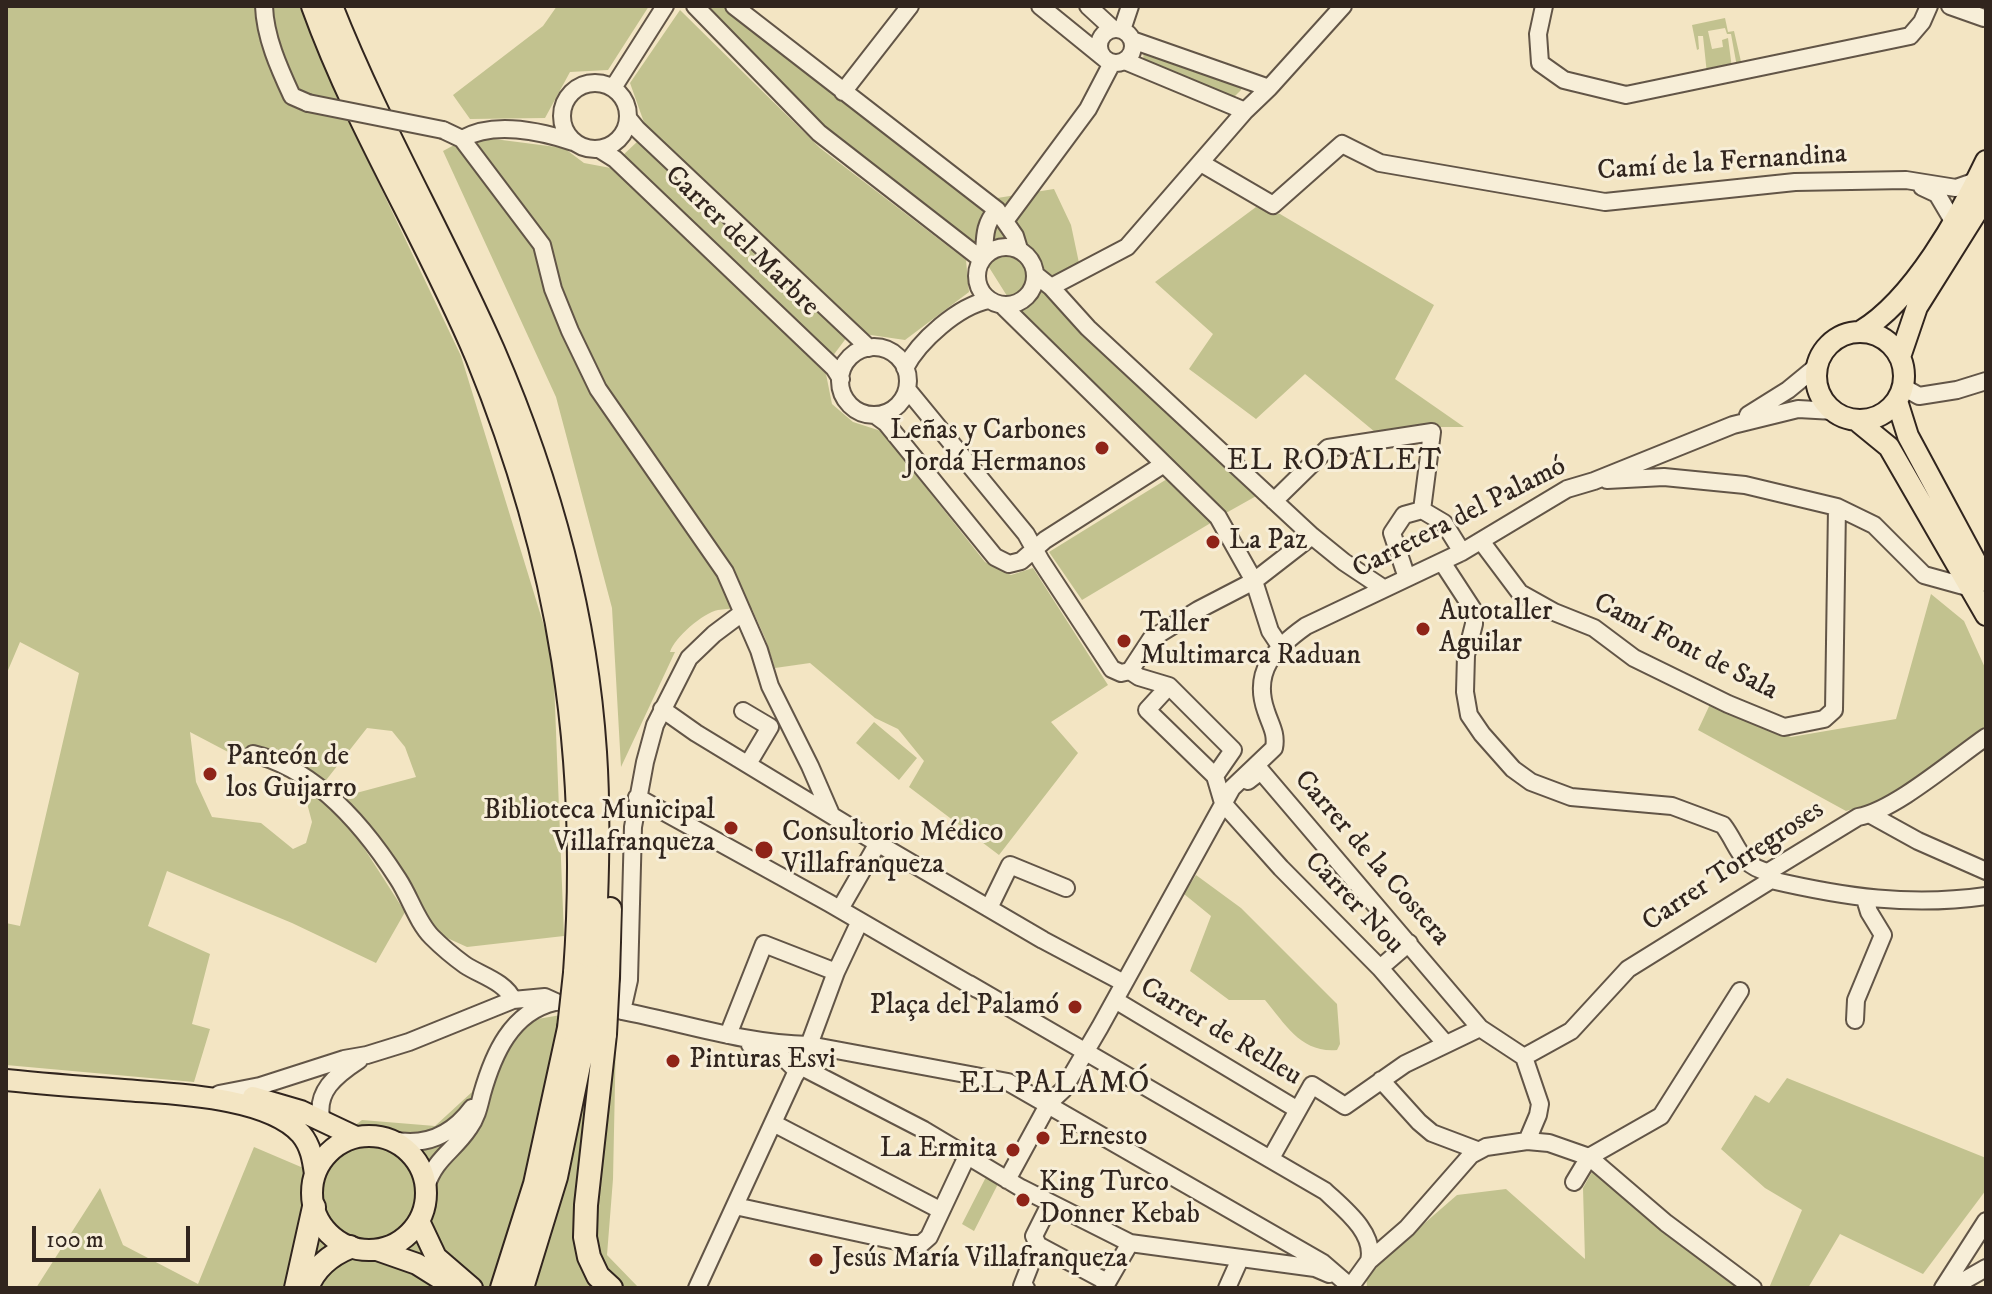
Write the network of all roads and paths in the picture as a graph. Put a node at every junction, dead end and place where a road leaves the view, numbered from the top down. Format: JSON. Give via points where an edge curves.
{"nodes":[{"id":1,"x":264,"y":6,"type":"edge"},
{"id":2,"x":313,"y":6,"type":"edge"},
{"id":3,"x":331,"y":6,"type":"edge"},
{"id":4,"x":665,"y":6,"type":"edge"},
{"id":5,"x":695,"y":6,"type":"edge"},
{"id":6,"x":734,"y":6,"type":"edge"},
{"id":7,"x":910,"y":6,"type":"edge"},
{"id":8,"x":1040,"y":6,"type":"edge"},
{"id":9,"x":1088,"y":6,"type":"edge"},
{"id":10,"x":1130,"y":6,"type":"edge"},
{"id":11,"x":1343,"y":6,"type":"edge"},
{"id":12,"x":1544,"y":6,"type":"edge"},
{"id":13,"x":1929,"y":6,"type":"edge"},
{"id":14,"x":1950,"y":6,"type":"edge"},
{"id":15,"x":1984,"y":18,"type":"dead end"},
{"id":16,"x":1122,"y":33,"type":"junction"},
{"id":17,"x":1114,"y":61,"type":"junction"},
{"id":18,"x":613,"y":88,"type":"junction"},
{"id":19,"x":1269,"y":88,"type":"junction"},
{"id":20,"x":843,"y":92,"type":"junction"},
{"id":21,"x":1245,"y":111,"type":"junction"},
{"id":22,"x":561,"y":115,"type":"junction"},
{"id":23,"x":628,"y":118,"type":"junction"},
{"id":24,"x":535,"y":133,"type":"junction"},
{"id":25,"x":462,"y":139,"type":"junction"},
{"id":26,"x":573,"y":142,"type":"junction"},
{"id":27,"x":599,"y":149,"type":"junction"},
{"id":28,"x":1986,"y":161,"type":"edge"},
{"id":29,"x":1201,"y":163,"type":"junction"},
{"id":30,"x":1906,"y":180,"type":"junction"},
{"id":31,"x":1981,"y":189,"type":"edge"},
{"id":32,"x":1001,"y":216,"type":"junction"},
{"id":33,"x":1953,"y":221,"type":"junction"},
{"id":34,"x":1019,"y":249,"type":"junction"},
{"id":35,"x":982,"y":257,"type":"junction"},
{"id":36,"x":1036,"y":275,"type":"junction"},
{"id":37,"x":977,"y":284,"type":"junction"},
{"id":38,"x":1051,"y":287,"type":"junction"},
{"id":39,"x":996,"y":303,"type":"junction"},
{"id":40,"x":968,"y":306,"type":"junction"},
{"id":41,"x":1861,"y":331,"type":"junction"},
{"id":42,"x":869,"y":348,"type":"junction"},
{"id":43,"x":917,"y":348,"type":"junction"},
{"id":44,"x":893,"y":353,"type":"junction"},
{"id":45,"x":1901,"y":354,"type":"junction"},
{"id":46,"x":1816,"y":367,"type":"junction"},
{"id":47,"x":905,"y":368,"type":"junction"},
{"id":48,"x":841,"y":379,"type":"junction"},
{"id":49,"x":1986,"y":381,"type":"edge"},
{"id":50,"x":907,"y":389,"type":"junction"},
{"id":51,"x":1900,"y":394,"type":"junction"},
{"id":52,"x":1834,"y":411,"type":"junction"},
{"id":53,"x":875,"y":415,"type":"junction"},
{"id":54,"x":1856,"y":420,"type":"junction"},
{"id":55,"x":1733,"y":425,"type":"junction"},
{"id":56,"x":1685,"y":444,"type":"junction"},
{"id":57,"x":1164,"y":464,"type":"junction"},
{"id":58,"x":1691,"y":480,"type":"junction"},
{"id":59,"x":1594,"y":481,"type":"junction"},
{"id":60,"x":1274,"y":501,"type":"junction"},
{"id":61,"x":1837,"y":507,"type":"junction"},
{"id":62,"x":1422,"y":510,"type":"junction"},
{"id":63,"x":1312,"y":536,"type":"junction"},
{"id":64,"x":1481,"y":541,"type":"junction"},
{"id":65,"x":1035,"y":548,"type":"junction"},
{"id":66,"x":1462,"y":552,"type":"junction"},
{"id":67,"x":1956,"y":561,"type":"junction"},
{"id":68,"x":1442,"y":562,"type":"junction"},
{"id":69,"x":1407,"y":578,"type":"junction"},
{"id":70,"x":1932,"y":579,"type":"junction"},
{"id":71,"x":1254,"y":581,"type":"junction"},
{"id":72,"x":1979,"y":585,"type":"edge"},
{"id":73,"x":1383,"y":588,"type":"junction"},
{"id":74,"x":742,"y":613,"type":"junction"},
{"id":75,"x":1986,"y":615,"type":"edge"},
{"id":76,"x":1280,"y":646,"type":"junction"},
{"id":77,"x":1130,"y":671,"type":"junction"},
{"id":78,"x":1169,"y":686,"type":"junction"},
{"id":79,"x":662,"y":709,"type":"junction"},
{"id":80,"x":743,"y":711,"type":"dead end"},
{"id":81,"x":1986,"y":737,"type":"edge"},
{"id":82,"x":253,"y":754,"type":"dead end"},
{"id":83,"x":748,"y":764,"type":"junction"},
{"id":84,"x":1215,"y":776,"type":"junction"},
{"id":85,"x":637,"y":797,"type":"junction"},
{"id":86,"x":1223,"y":803,"type":"junction"},
{"id":87,"x":830,"y":812,"type":"junction"},
{"id":88,"x":1864,"y":816,"type":"junction"},
{"id":89,"x":878,"y":843,"type":"junction"},
{"id":90,"x":1986,"y":871,"type":"edge"},
{"id":91,"x":1769,"y":876,"type":"junction"},
{"id":92,"x":1066,"y":888,"type":"dead end"},
{"id":93,"x":1986,"y":896,"type":"edge"},
{"id":94,"x":1865,"y":899,"type":"junction"},
{"id":95,"x":989,"y":908,"type":"junction"},
{"id":96,"x":840,"y":909,"type":"junction"},
{"id":97,"x":860,"y":921,"type":"junction"},
{"id":98,"x":1409,"y":943,"type":"junction"},
{"id":99,"x":1380,"y":968,"type":"junction"},
{"id":100,"x":836,"y":972,"type":"junction"},
{"id":101,"x":592,"y":975,"type":"junction"},
{"id":102,"x":1124,"y":983,"type":"junction"},
{"id":103,"x":1740,"y":991,"type":"dead end"},
{"id":104,"x":513,"y":1000,"type":"junction"},
{"id":105,"x":1115,"y":1000,"type":"junction"},
{"id":106,"x":489,"y":1010,"type":"junction"},
{"id":107,"x":1855,"y":1020,"type":"dead end"},
{"id":108,"x":1480,"y":1028,"type":"junction"},
{"id":109,"x":587,"y":1031,"type":"junction"},
{"id":110,"x":508,"y":1032,"type":"junction"},
{"id":111,"x":730,"y":1036,"type":"junction"},
{"id":112,"x":1445,"y":1043,"type":"junction"},
{"id":113,"x":1086,"y":1050,"type":"junction"},
{"id":114,"x":367,"y":1055,"type":"junction"},
{"id":115,"x":1524,"y":1057,"type":"junction"},
{"id":116,"x":797,"y":1058,"type":"junction"},
{"id":117,"x":6,"y":1080,"type":"edge"},
{"id":118,"x":1381,"y":1080,"type":"junction"},
{"id":119,"x":483,"y":1093,"type":"junction"},
{"id":120,"x":213,"y":1096,"type":"junction"},
{"id":121,"x":1049,"y":1103,"type":"junction"},
{"id":122,"x":1298,"y":1110,"type":"junction"},
{"id":123,"x":322,"y":1122,"type":"junction"},
{"id":124,"x":773,"y":1123,"type":"junction"},
{"id":125,"x":356,"y":1137,"type":"junction"},
{"id":126,"x":392,"y":1140,"type":"junction"},
{"id":127,"x":1527,"y":1141,"type":"junction"},
{"id":128,"x":1457,"y":1143,"type":"junction"},
{"id":129,"x":1477,"y":1150,"type":"junction"},
{"id":130,"x":968,"y":1154,"type":"junction"},
{"id":131,"x":1589,"y":1157,"type":"junction"},
{"id":132,"x":1271,"y":1158,"type":"junction"},
{"id":133,"x":1463,"y":1163,"type":"junction"},
{"id":134,"x":315,"y":1174,"type":"junction"},
{"id":135,"x":1007,"y":1180,"type":"junction"},
{"id":136,"x":1574,"y":1182,"type":"dead end"},
{"id":137,"x":426,"y":1187,"type":"junction"},
{"id":138,"x":1050,"y":1204,"type":"junction"},
{"id":139,"x":735,"y":1206,"type":"junction"},
{"id":140,"x":314,"y":1207,"type":"junction"},
{"id":141,"x":940,"y":1210,"type":"junction"},
{"id":142,"x":419,"y":1221,"type":"junction"},
{"id":143,"x":1985,"y":1223,"type":"edge"},
{"id":144,"x":1368,"y":1240,"type":"junction"},
{"id":145,"x":1391,"y":1241,"type":"junction"},
{"id":146,"x":1130,"y":1243,"type":"junction"},
{"id":147,"x":1038,"y":1245,"type":"junction"},
{"id":148,"x":350,"y":1247,"type":"junction"},
{"id":149,"x":1297,"y":1248,"type":"junction"},
{"id":150,"x":377,"y":1250,"type":"junction"},
{"id":151,"x":1240,"y":1259,"type":"junction"},
{"id":152,"x":1369,"y":1261,"type":"junction"},
{"id":153,"x":1291,"y":1265,"type":"junction"},
{"id":154,"x":1986,"y":1268,"type":"edge"},
{"id":155,"x":521,"y":1272,"type":"edge"},
{"id":156,"x":1087,"y":1281,"type":"edge"},
{"id":157,"x":1106,"y":1285,"type":"edge"},
{"id":158,"x":1348,"y":1285,"type":"edge"},
{"id":159,"x":296,"y":1288,"type":"edge"},
{"id":160,"x":307,"y":1288,"type":"edge"},
{"id":161,"x":455,"y":1288,"type":"edge"},
{"id":162,"x":472,"y":1288,"type":"edge"},
{"id":163,"x":502,"y":1288,"type":"edge"},
{"id":164,"x":611,"y":1288,"type":"edge"},
{"id":165,"x":697,"y":1288,"type":"edge"},
{"id":166,"x":1026,"y":1288,"type":"edge"},
{"id":167,"x":1227,"y":1288,"type":"edge"},
{"id":168,"x":1753,"y":1288,"type":"edge"},
{"id":169,"x":1943,"y":1288,"type":"edge"},
{"id":170,"x":1951,"y":1288,"type":"edge"}],
"edges":[{"from":1,"to":25,"type":"street","bridge":true,"via":[[292,96],[443,130]]},
{"from":2,"to":101,"type":"highway","via":[[371,142],[476,356],[530,507],[560,625],[576,748]]},
{"from":3,"to":101,"type":"highway","via":[[494,354],[559,540],[580,637],[595,756],[598,867]]},
{"from":4,"to":18,"type":"street"},
{"from":5,"to":35,"type":"street","via":[[819,133]]},
{"from":6,"to":20,"type":"street"},
{"from":7,"to":20,"type":"street"},
{"from":8,"to":17,"type":"street"},
{"from":9,"to":16,"type":"street"},
{"from":10,"to":16,"type":"street"},
{"from":11,"to":19,"type":"street"},
{"from":12,"to":13,"type":"street","via":[[1538,34],[1540,63],[1564,80],[1626,95],[1910,36]]},
{"from":14,"to":15,"type":"street"},
{"from":16,"to":17,"type":"street","via":[[1133,49]]},
{"from":16,"to":17,"type":"street","via":[[1104,35],[1099,45]]},
{"from":16,"to":19,"type":"street"},
{"from":17,"to":21,"type":"street"},
{"from":17,"to":32,"type":"street","via":[[1088,109]]},
{"from":18,"to":22,"type":"street","via":[[600,83],[574,90]]},
{"from":18,"to":23,"type":"street","via":[[622,96]]},
{"from":19,"to":21,"type":"street"},
{"from":20,"to":32,"type":"street"},
{"from":21,"to":29,"type":"street"},
{"from":22,"to":24,"type":"street"},
{"from":22,"to":26,"type":"street"},
{"from":23,"to":27,"type":"street","via":[[616,142]]},
{"from":23,"to":42,"type":"street","name":"Carrer del Marbre"},
{"from":24,"to":25,"type":"street","via":[[483,130]]},
{"from":24,"to":26,"type":"street"},
{"from":25,"to":74,"type":"street","via":[[542,245],[553,289],[598,389],[725,572]]},
{"from":26,"to":27,"type":"street"},
{"from":27,"to":48,"type":"street","name":"Carrer del Marbre","via":[[627,170]]},
{"from":28,"to":31,"type":"main road"},
{"from":29,"to":30,"type":"street","name":"Camí de la Fernandina","via":[[1273,205],[1342,144],[1380,163],[1605,202],[1795,182]]},
{"from":29,"to":38,"type":"street","via":[[1127,247]]},
{"from":30,"to":31,"type":"street"},
{"from":30,"to":33,"type":"street","via":[[1937,194]]},
{"from":31,"to":33,"type":"main road"},
{"from":31,"to":45,"type":"main road","via":[[1917,307]]},
{"from":32,"to":34,"type":"street"},
{"from":32,"to":35,"type":"street","via":[[985,229]]},
{"from":33,"to":41,"type":"main road","via":[[1896,303]]},
{"from":34,"to":35,"type":"street","via":[[993,248]]},
{"from":34,"to":36,"type":"street"},
{"from":35,"to":37,"type":"street"},
{"from":36,"to":38,"type":"street"},
{"from":36,"to":39,"type":"street","via":[[1023,300]]},
{"from":37,"to":39,"type":"street"},
{"from":37,"to":40,"type":"street"},
{"from":38,"to":60,"type":"street"},
{"from":39,"to":40,"type":"street"},
{"from":39,"to":57,"type":"street"},
{"from":40,"to":43,"type":"street"},
{"from":41,"to":45,"type":"main road","via":[[1883,338]]},
{"from":41,"to":46,"type":"main road","via":[[1841,335],[1821,353]]},
{"from":42,"to":44,"type":"street"},
{"from":42,"to":48,"type":"street","via":[[853,356]]},
{"from":43,"to":44,"type":"street"},
{"from":43,"to":47,"type":"street"},
{"from":44,"to":47,"type":"street"},
{"from":45,"to":51,"type":"main road","via":[[1905,369]]},
{"from":46,"to":52,"type":"main road","via":[[1818,390]]},
{"from":46,"to":55,"type":"street","name":"Carretera del Palamó"},
{"from":47,"to":50,"type":"street"},
{"from":48,"to":53,"type":"street","via":[[850,405]]},
{"from":49,"to":51,"type":"street","via":[[1919,396]]},
{"from":50,"to":53,"type":"street","via":[[899,405]]},
{"from":50,"to":65,"type":"street"},
{"from":51,"to":54,"type":"main road","via":[[1879,415]]},
{"from":51,"to":72,"type":"main road","via":[[1908,436]]},
{"from":52,"to":54,"type":"main road"},
{"from":52,"to":55,"type":"street","name":"Carretera del Palamó","via":[[1798,409]]},
{"from":53,"to":65,"type":"street","via":[[995,557],[1009,564]]},
{"from":54,"to":67,"type":"main road","via":[[1889,447]]},
{"from":55,"to":56,"type":"street","name":"Carretera del Palamó"},
{"from":56,"to":58,"type":"street","via":[[1678,461]]},
{"from":56,"to":59,"type":"street","name":"Carretera del Palamó"},
{"from":57,"to":65,"type":"street"},
{"from":57,"to":71,"type":"street","via":[[1218,517]]},
{"from":58,"to":59,"type":"street"},
{"from":58,"to":61,"type":"street","via":[[1745,485]]},
{"from":59,"to":64,"type":"street","name":"Carretera del Palamó","via":[[1567,489]]},
{"from":60,"to":62,"type":"street","via":[[1328,448],[1432,432]]},
{"from":60,"to":63,"type":"street"},
{"from":61,"to":64,"type":"street","name":"Camí Font de Sala","via":[[1834,710],[1824,719],[1784,727],[1634,658],[1594,628],[1520,593]]},
{"from":61,"to":70,"type":"street","via":[[1874,525]]},
{"from":62,"to":66,"type":"street","via":[[1444,523]]},
{"from":62,"to":69,"type":"street","via":[[1404,515],[1392,533]]},
{"from":63,"to":71,"type":"street"},
{"from":63,"to":73,"type":"street"},
{"from":64,"to":66,"type":"street","name":"Carretera del Palamó"},
{"from":65,"to":77,"type":"street","via":[[1112,669]]},
{"from":66,"to":68,"type":"street","name":"Carretera del Palamó"},
{"from":67,"to":70,"type":"street","via":[[1951,572]]},
{"from":67,"to":72,"type":"main road"},
{"from":68,"to":69,"type":"street","name":"Carretera del Palamó"},
{"from":68,"to":91,"type":"street","via":[[1474,611],[1466,655],[1469,715],[1513,769],[1571,797],[1672,806],[1723,825],[1740,857]]},
{"from":69,"to":73,"type":"street","name":"Carretera del Palamó"},
{"from":70,"to":72,"type":"street"},
{"from":71,"to":76,"type":"street"},
{"from":71,"to":77,"type":"street","via":[[1151,639]]},
{"from":72,"to":75,"type":"main road"},
{"from":73,"to":76,"type":"street","name":"Carretera del Palamó","via":[[1306,626]]},
{"from":74,"to":79,"type":"street","via":[[689,658]]},
{"from":74,"to":87,"type":"street"},
{"from":76,"to":86,"type":"street","name":"Carretera del Palamó","via":[[1263,671],[1264,708],[1275,735],[1271,753],[1245,774]]},
{"from":77,"to":78,"type":"street"},
{"from":78,"to":84,"type":"street","via":[[1233,750]]},
{"from":78,"to":84,"type":"street","via":[[1147,710]]},
{"from":79,"to":83,"type":"street"},
{"from":79,"to":85,"type":"street"},
{"from":80,"to":83,"type":"street","via":[[770,727]]},
{"from":81,"to":88,"type":"street","name":"Carrer Torregroses"},
{"from":82,"to":104,"type":"street","via":[[275,759],[331,796],[398,878],[430,935],[464,965],[508,991]]},
{"from":83,"to":87,"type":"street"},
{"from":84,"to":86,"type":"street"},
{"from":85,"to":96,"type":"street"},
{"from":85,"to":111,"type":"street","via":[[629,980],[617,1010]]},
{"from":86,"to":98,"type":"street","name":"Carrer de la Costera","via":[[1261,771]]},
{"from":86,"to":99,"type":"street","name":"Carrer Nou"},
{"from":86,"to":102,"type":"street"},
{"from":87,"to":89,"type":"street"},
{"from":88,"to":90,"type":"street"},
{"from":88,"to":91,"type":"street","name":"Carrer Torregroses"},
{"from":89,"to":95,"type":"street"},
{"from":89,"to":96,"type":"street"},
{"from":91,"to":94,"type":"street"},
{"from":91,"to":115,"type":"street","name":"Carrer Torregroses","via":[[1628,969],[1571,1031]]},
{"from":92,"to":95,"type":"street","via":[[1010,865]]},
{"from":93,"to":94,"type":"street","via":[[1952,901]]},
{"from":94,"to":107,"type":"street","via":[[1883,935],[1856,1000]]},
{"from":95,"to":102,"type":"street"},
{"from":96,"to":97,"type":"street"},
{"from":97,"to":100,"type":"street"},
{"from":97,"to":113,"type":"street"},
{"from":98,"to":99,"type":"street"},
{"from":98,"to":108,"type":"street","name":"Carrer de la Costera"},
{"from":99,"to":112,"type":"street","name":"Carrer Nou"},
{"from":100,"to":111,"type":"street","via":[[764,944]]},
{"from":100,"to":116,"type":"street"},
{"from":101,"to":109,"type":"highway","bridge":true},
{"from":101,"to":109,"type":"highway","bridge":true},
{"from":102,"to":105,"type":"street"},
{"from":103,"to":131,"type":"street","via":[[1661,1116]]},
{"from":104,"to":106,"type":"street"},
{"from":104,"to":110,"type":"street","via":[[545,997],[556,1002],[538,1007]]},
{"from":105,"to":113,"type":"street"},
{"from":105,"to":122,"type":"street","name":"Carrer de Relleu"},
{"from":106,"to":110,"type":"street","via":[[503,1019]]},
{"from":106,"to":114,"type":"street"},
{"from":108,"to":112,"type":"street"},
{"from":108,"to":115,"type":"street","name":"Carrer de la Costera"},
{"from":109,"to":155,"type":"highway","via":[[535,1184]]},
{"from":109,"to":164,"type":"highway","via":[[585,1237],[598,1276]]},
{"from":110,"to":119,"type":"street"},
{"from":111,"to":116,"type":"street"},
{"from":112,"to":118,"type":"street"},
{"from":113,"to":121,"type":"street"},
{"from":113,"to":132,"type":"street"},
{"from":114,"to":120,"type":"street"},
{"from":114,"to":123,"type":"street","via":[[327,1086],[320,1104]]},
{"from":115,"to":127,"type":"street","via":[[1540,1104]]},
{"from":116,"to":121,"type":"street","via":[[996,1079]]},
{"from":116,"to":124,"type":"street"},
{"from":116,"to":130,"type":"street"},
{"from":117,"to":120,"type":"main road"},
{"from":118,"to":122,"type":"street","via":[[1345,1106],[1312,1085]]},
{"from":118,"to":128,"type":"street","via":[[1432,1133]]},
{"from":119,"to":126,"type":"street","via":[[447,1132],[409,1144]]},
{"from":119,"to":137,"type":"street","via":[[468,1129],[441,1158]]},
{"from":120,"to":123,"type":"main road","via":[[255,1097]]},
{"from":120,"to":134,"type":"main road","via":[[259,1110],[300,1132]]},
{"from":121,"to":135,"type":"street"},
{"from":121,"to":149,"type":"street"},
{"from":122,"to":132,"type":"street"},
{"from":123,"to":125,"type":"main road"},
{"from":124,"to":139,"type":"street"},
{"from":124,"to":141,"type":"street"},
{"from":125,"to":126,"type":"main road"},
{"from":125,"to":134,"type":"main road","via":[[327,1155]]},
{"from":126,"to":137,"type":"main road","via":[[418,1164]]},
{"from":127,"to":129,"type":"street"},
{"from":127,"to":131,"type":"street","via":[[1563,1146]]},
{"from":128,"to":129,"type":"street"},
{"from":128,"to":133,"type":"street"},
{"from":129,"to":133,"type":"street"},
{"from":130,"to":135,"type":"street"},
{"from":130,"to":141,"type":"street"},
{"from":131,"to":136,"type":"street"},
{"from":131,"to":168,"type":"street"},
{"from":132,"to":144,"type":"street","via":[[1325,1191]]},
{"from":133,"to":145,"type":"street"},
{"from":134,"to":140,"type":"main road"},
{"from":135,"to":138,"type":"street"},
{"from":137,"to":142,"type":"main road"},
{"from":138,"to":146,"type":"street"},
{"from":138,"to":147,"type":"street","via":[[1034,1236]]},
{"from":139,"to":141,"type":"street","via":[[910,1244],[925,1242]]},
{"from":139,"to":165,"type":"street"},
{"from":140,"to":148,"type":"main road","via":[[327,1232]]},
{"from":140,"to":159,"type":"highway"},
{"from":142,"to":150,"type":"main road","via":[[402,1240]]},
{"from":142,"to":162,"type":"main road","via":[[436,1257]]},
{"from":143,"to":169,"type":"street"},
{"from":144,"to":145,"type":"street"},
{"from":144,"to":152,"type":"street"},
{"from":145,"to":152,"type":"street"},
{"from":146,"to":151,"type":"street"},
{"from":146,"to":157,"type":"street"},
{"from":147,"to":156,"type":"street"},
{"from":147,"to":166,"type":"street","via":[[1022,1286]]},
{"from":148,"to":150,"type":"main road"},
{"from":148,"to":160,"type":"highway","via":[[318,1267]]},
{"from":149,"to":153,"type":"street"},
{"from":149,"to":158,"type":"street"},
{"from":150,"to":161,"type":"main road","via":[[417,1264]]},
{"from":151,"to":153,"type":"street"},
{"from":151,"to":167,"type":"street"},
{"from":152,"to":158,"type":"street"},
{"from":153,"to":158,"type":"street","via":[[1315,1268]]},
{"from":154,"to":170,"type":"street"},
{"from":155,"to":163,"type":"highway"},
{"from":156,"to":157,"type":"street"}]}
